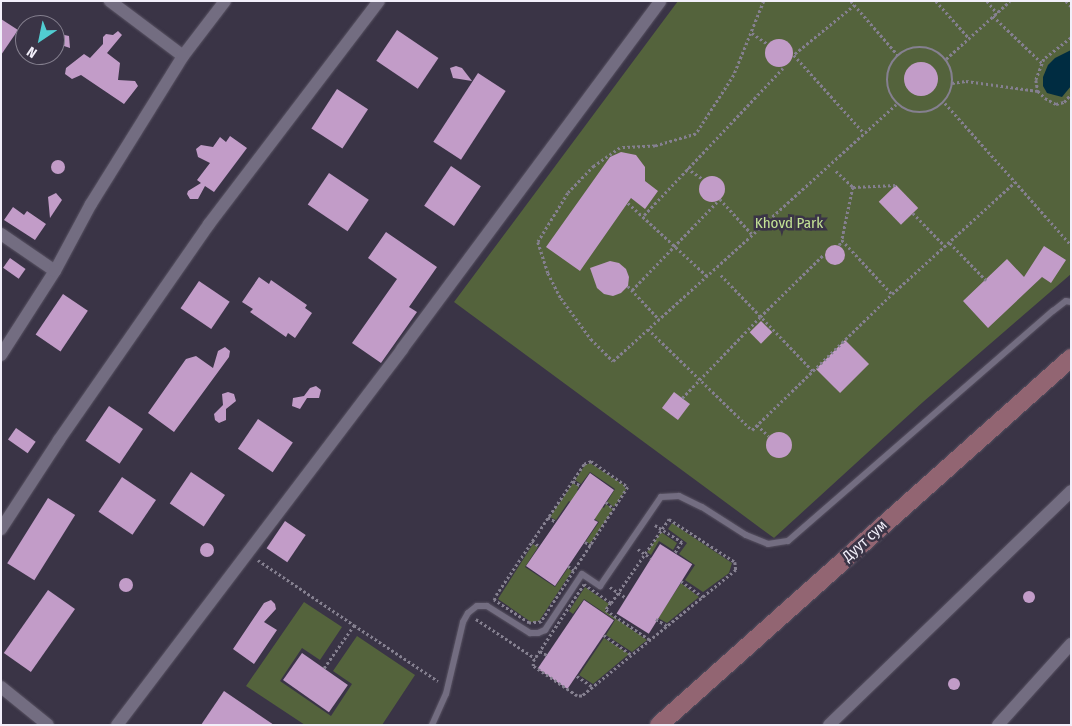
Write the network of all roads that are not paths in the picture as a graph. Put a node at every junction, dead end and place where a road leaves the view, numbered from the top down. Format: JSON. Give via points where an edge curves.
{"nodes":[{"id":1,"x":110,"y":1,"type":"edge"},
{"id":2,"x":225,"y":1,"type":"edge"},
{"id":3,"x":380,"y":1,"type":"edge"},
{"id":4,"x":660,"y":1,"type":"edge"},
{"id":5,"x":183,"y":56,"type":"junction"},
{"id":6,"x":1,"y":234,"type":"edge"},
{"id":7,"x":55,"y":270,"type":"junction"},
{"id":8,"x":1071,"y":302,"type":"edge"},
{"id":9,"x":1,"y":355,"type":"edge"},
{"id":10,"x":1071,"y":358,"type":"edge"},
{"id":11,"x":1071,"y":491,"type":"edge"},
{"id":12,"x":1,"y":529,"type":"edge"},
{"id":13,"x":1071,"y":644,"type":"edge"},
{"id":14,"x":1,"y":688,"type":"edge"},
{"id":15,"x":48,"y":725,"type":"edge"},
{"id":16,"x":116,"y":725,"type":"edge"},
{"id":17,"x":432,"y":725,"type":"edge"},
{"id":18,"x":659,"y":725,"type":"edge"},
{"id":19,"x":829,"y":725,"type":"edge"},
{"id":20,"x":998,"y":725,"type":"edge"}],
"edges":[{"from":1,"to":5,"type":"street"},
{"from":2,"to":5,"type":"street"},
{"from":3,"to":12,"type":"street","via":[[209,224]]},
{"from":4,"to":16,"type":"street","via":[[402,349]]},
{"from":5,"to":7,"type":"street","via":[[91,204]]},
{"from":6,"to":7,"type":"street"},
{"from":7,"to":9,"type":"street"},
{"from":8,"to":17,"type":"lane","via":[[1066,301],[1053,310],[788,541],[768,544],[746,535],[679,496],[662,497],[600,586],[582,574],[545,630],[538,634],[530,633],[487,606],[477,606],[463,622],[448,688]]},
{"from":10,"to":18,"type":"main road","name":"Дуут сум"},
{"from":11,"to":19,"type":"street"},
{"from":13,"to":20,"type":"street"},
{"from":14,"to":15,"type":"street"}]}
